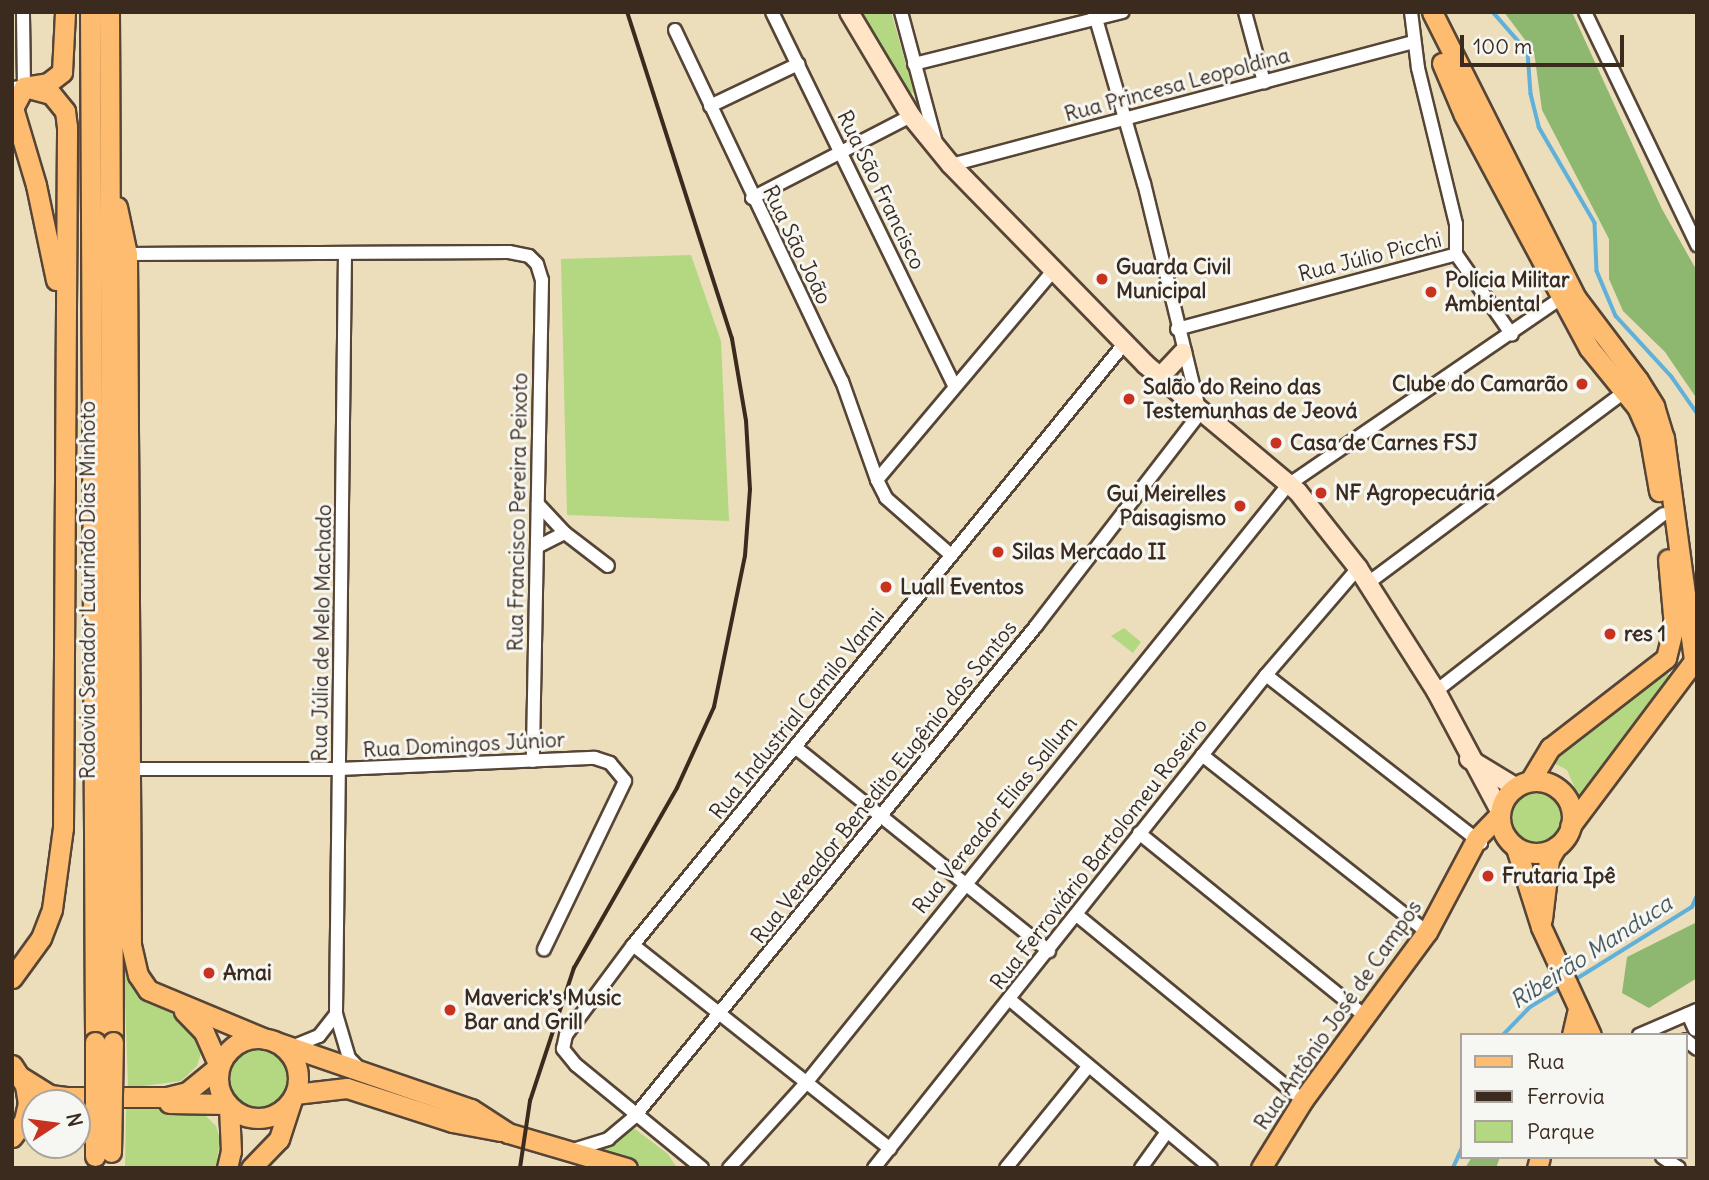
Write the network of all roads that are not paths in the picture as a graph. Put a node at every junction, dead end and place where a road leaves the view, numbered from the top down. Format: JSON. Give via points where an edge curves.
{"nodes":[{"id":1,"x":23,"y":12,"type":"edge"},
{"id":2,"x":65,"y":12,"type":"edge"},
{"id":3,"x":90,"y":12,"type":"edge"},
{"id":4,"x":109,"y":12,"type":"edge"},
{"id":5,"x":772,"y":12,"type":"edge"},
{"id":6,"x":849,"y":12,"type":"edge"},
{"id":7,"x":901,"y":12,"type":"edge"},
{"id":8,"x":1123,"y":12,"type":"edge"},
{"id":9,"x":1245,"y":12,"type":"edge"},
{"id":10,"x":1411,"y":12,"type":"edge"},
{"id":11,"x":1420,"y":12,"type":"edge"},
{"id":12,"x":1432,"y":12,"type":"edge"},
{"id":13,"x":1585,"y":12,"type":"edge"},
{"id":14,"x":1094,"y":16,"type":"edge"},
{"id":15,"x":675,"y":30,"type":"dead end"},
{"id":16,"x":1413,"y":42,"type":"junction"},
{"id":17,"x":798,"y":64,"type":"junction"},
{"id":18,"x":914,"y":64,"type":"junction"},
{"id":19,"x":1264,"y":82,"type":"junction"},
{"id":20,"x":18,"y":87,"type":"edge"},
{"id":21,"x":710,"y":106,"type":"junction"},
{"id":22,"x":911,"y":116,"type":"junction"},
{"id":23,"x":1121,"y":120,"type":"junction"},
{"id":24,"x":18,"y":141,"type":"edge"},
{"id":25,"x":938,"y":150,"type":"junction"},
{"id":26,"x":841,"y":151,"type":"junction"},
{"id":27,"x":108,"y":159,"type":"junction"},
{"id":28,"x":951,"y":165,"type":"junction"},
{"id":29,"x":752,"y":198,"type":"junction"},
{"id":30,"x":1693,"y":229,"type":"edge"},
{"id":31,"x":1697,"y":245,"type":"edge"},
{"id":32,"x":345,"y":253,"type":"junction"},
{"id":33,"x":127,"y":254,"type":"junction"},
{"id":34,"x":1457,"y":254,"type":"junction"},
{"id":35,"x":1053,"y":271,"type":"junction"},
{"id":36,"x":1562,"y":298,"type":"junction"},
{"id":37,"x":1177,"y":328,"type":"junction"},
{"id":38,"x":62,"y":330,"type":"junction"},
{"id":39,"x":1512,"y":335,"type":"junction"},
{"id":40,"x":1124,"y":344,"type":"junction"},
{"id":41,"x":1182,"y":354,"type":"junction"},
{"id":42,"x":1160,"y":377,"type":"junction"},
{"id":43,"x":954,"y":385,"type":"junction"},
{"id":44,"x":1626,"y":391,"type":"junction"},
{"id":45,"x":1200,"y":413,"type":"junction"},
{"id":46,"x":877,"y":480,"type":"junction"},
{"id":47,"x":1288,"y":485,"type":"junction"},
{"id":48,"x":538,"y":504,"type":"junction"},
{"id":49,"x":1663,"y":514,"type":"junction"},
{"id":50,"x":565,"y":533,"type":"junction"},
{"id":51,"x":537,"y":547,"type":"junction"},
{"id":52,"x":951,"y":555,"type":"junction"},
{"id":53,"x":608,"y":566,"type":"dead end"},
{"id":54,"x":1363,"y":575,"type":"junction"},
{"id":55,"x":1266,"y":675,"type":"junction"},
{"id":56,"x":1436,"y":691,"type":"junction"},
{"id":57,"x":795,"y":747,"type":"junction"},
{"id":58,"x":1202,"y":755,"type":"junction"},
{"id":59,"x":1469,"y":759,"type":"junction"},
{"id":60,"x":533,"y":761,"type":"junction"},
{"id":61,"x":129,"y":769,"type":"junction"},
{"id":62,"x":339,"y":769,"type":"junction"},
{"id":63,"x":1522,"y":784,"type":"junction"},
{"id":64,"x":1500,"y":813,"type":"junction"},
{"id":65,"x":882,"y":815,"type":"junction"},
{"id":66,"x":1570,"y":826,"type":"junction"},
{"id":67,"x":1139,"y":833,"type":"junction"},
{"id":68,"x":1477,"y":845,"type":"junction"},
{"id":69,"x":1514,"y":846,"type":"junction"},
{"id":70,"x":1556,"y":847,"type":"junction"},
{"id":71,"x":965,"y":883,"type":"junction"},
{"id":72,"x":1078,"y":916,"type":"junction"},
{"id":73,"x":1541,"y":927,"type":"junction"},
{"id":74,"x":1427,"y":932,"type":"junction"},
{"id":75,"x":633,"y":945,"type":"junction"},
{"id":76,"x":544,"y":949,"type":"dead end"},
{"id":77,"x":1049,"y":951,"type":"junction"},
{"id":78,"x":12,"y":978,"type":"edge"},
{"id":79,"x":1009,"y":999,"type":"junction"},
{"id":80,"x":178,"y":1006,"type":"junction"},
{"id":81,"x":1692,"y":1012,"type":"edge"},
{"id":82,"x":336,"y":1014,"type":"junction"},
{"id":83,"x":719,"y":1015,"type":"junction"},
{"id":84,"x":1364,"y":1015,"type":"junction"},
{"id":85,"x":1581,"y":1020,"type":"edge"},
{"id":86,"x":1662,"y":1030,"type":"edge"},
{"id":87,"x":1602,"y":1033,"type":"edge"},
{"id":88,"x":1690,"y":1033,"type":"edge"},
{"id":89,"x":104,"y":1042,"type":"junction"},
{"id":90,"x":277,"y":1042,"type":"junction"},
{"id":91,"x":1697,"y":1049,"type":"edge"},
{"id":92,"x":219,"y":1066,"type":"junction"},
{"id":93,"x":1087,"y":1068,"type":"junction"},
{"id":94,"x":361,"y":1070,"type":"junction"},
{"id":95,"x":17,"y":1071,"type":"edge"},
{"id":96,"x":806,"y":1083,"type":"junction"},
{"id":97,"x":293,"y":1098,"type":"junction"},
{"id":98,"x":1303,"y":1100,"type":"junction"},
{"id":99,"x":91,"y":1105,"type":"edge"},
{"id":100,"x":228,"y":1105,"type":"junction"},
{"id":101,"x":635,"y":1116,"type":"junction"},
{"id":102,"x":1167,"y":1132,"type":"junction"},
{"id":103,"x":16,"y":1133,"type":"edge"},
{"id":104,"x":508,"y":1133,"type":"junction"},
{"id":105,"x":674,"y":1144,"type":"junction"},
{"id":106,"x":576,"y":1149,"type":"junction"},
{"id":107,"x":890,"y":1149,"type":"junction"},
{"id":108,"x":103,"y":1161,"type":"edge"},
{"id":109,"x":227,"y":1168,"type":"edge"},
{"id":110,"x":251,"y":1168,"type":"edge"},
{"id":111,"x":627,"y":1168,"type":"edge"},
{"id":112,"x":686,"y":1168,"type":"edge"},
{"id":113,"x":702,"y":1168,"type":"edge"},
{"id":114,"x":729,"y":1168,"type":"edge"},
{"id":115,"x":874,"y":1168,"type":"edge"},
{"id":116,"x":1006,"y":1168,"type":"edge"},
{"id":117,"x":1141,"y":1168,"type":"edge"},
{"id":118,"x":1211,"y":1168,"type":"edge"},
{"id":119,"x":1261,"y":1168,"type":"edge"}],
"edges":[{"from":1,"to":20,"type":"street"},
{"from":2,"to":20,"type":"main road","via":[[62,72],[48,83]]},
{"from":3,"to":89,"type":"main road","name":"Rodovia Senador Laurindo Dias Minhoto"},
{"from":4,"to":27,"type":"main road","name":"Rodovia Senador Laurindo Dias Minhoto"},
{"from":5,"to":17,"type":"street","name":"Rua São Francisco"},
{"from":6,"to":22,"type":"main road"},
{"from":7,"to":18,"type":"street"},
{"from":8,"to":14,"type":"street"},
{"from":9,"to":19,"type":"street"},
{"from":10,"to":16,"type":"street","name":"Rua Júlio Picchi"},
{"from":11,"to":36,"type":"main road","via":[[1464,115]]},
{"from":12,"to":66,"type":"main road","via":[[1576,298],[1649,397],[1664,438],[1694,661]]},
{"from":13,"to":30,"type":"street"},
{"from":14,"to":18,"type":"street"},
{"from":14,"to":23,"type":"street"},
{"from":15,"to":21,"type":"street","name":"Rua São João"},
{"from":16,"to":19,"type":"street","name":"Rua Princesa Leopoldina"},
{"from":16,"to":34,"type":"street","name":"Rua Júlio Picchi","via":[[1456,224]]},
{"from":17,"to":21,"type":"street"},
{"from":17,"to":26,"type":"street","name":"Rua São Francisco"},
{"from":18,"to":25,"type":"street"},
{"from":19,"to":23,"type":"street","name":"Rua Princesa Leopoldina"},
{"from":20,"to":24,"type":"main road","via":[[13,108]]},
{"from":20,"to":38,"type":"main road","via":[[51,94],[65,111]]},
{"from":21,"to":29,"type":"street","name":"Rua São João"},
{"from":22,"to":25,"type":"main road"},
{"from":22,"to":26,"type":"street"},
{"from":23,"to":28,"type":"street","name":"Rua Princesa Leopoldina"},
{"from":23,"to":37,"type":"street","via":[[1143,184]]},
{"from":24,"to":38,"type":"main road","via":[[36,185]]},
{"from":25,"to":28,"type":"main road"},
{"from":26,"to":29,"type":"street"},
{"from":26,"to":43,"type":"street","name":"Rua São Francisco"},
{"from":27,"to":33,"type":"main road"},
{"from":27,"to":89,"type":"main road","name":"Rodovia Senador Laurindo Dias Minhoto"},
{"from":28,"to":35,"type":"main road"},
{"from":29,"to":46,"type":"street","name":"Rua São João","via":[[842,381]]},
{"from":30,"to":31,"type":"street"},
{"from":32,"to":33,"type":"street"},
{"from":32,"to":48,"type":"street","name":"Rua Francisco Pereira Peixoto","via":[[509,252],[529,256],[537,264],[542,280]]},
{"from":32,"to":62,"type":"street","name":"Rua Júlia de Melo Machado"},
{"from":33,"to":61,"type":"main road"},
{"from":34,"to":37,"type":"street","name":"Rua Júlio Picchi"},
{"from":34,"to":39,"type":"street"},
{"from":35,"to":40,"type":"main road"},
{"from":35,"to":43,"type":"street"},
{"from":36,"to":39,"type":"street","name":"Rua Vereador Elias Sallum"},
{"from":36,"to":44,"type":"main road","via":[[1589,348]]},
{"from":37,"to":41,"type":"street"},
{"from":38,"to":78,"type":"main road","via":[[62,839],[52,909],[41,938]]},
{"from":39,"to":47,"type":"street","name":"Rua Vereador Elias Sallum"},
{"from":40,"to":42,"type":"main road"},
{"from":40,"to":52,"type":"street","name":"Rua Industrial Camilo Vanni"},
{"from":41,"to":42,"type":"main road"},
{"from":41,"to":45,"type":"street"},
{"from":42,"to":45,"type":"main road"},
{"from":43,"to":46,"type":"street"},
{"from":44,"to":49,"type":"main road","via":[[1649,434]]},
{"from":44,"to":54,"type":"street","name":"Rua Ferroviário Bartolomeu Roseiro"},
{"from":45,"to":47,"type":"main road"},
{"from":45,"to":65,"type":"street","name":"Rua Vereador Benedito Eugênio dos Santos","via":[[1037,626]]},
{"from":46,"to":52,"type":"street","name":"Rua São João","via":[[887,498]]},
{"from":47,"to":54,"type":"main road"},
{"from":47,"to":71,"type":"street","name":"Rua Vereador Elias Sallum"},
{"from":48,"to":50,"type":"street"},
{"from":48,"to":51,"type":"street","name":"Rua Francisco Pereira Peixoto"},
{"from":49,"to":56,"type":"street"},
{"from":49,"to":63,"type":"main road","via":[[1674,623],[1665,658],[1550,748]]},
{"from":50,"to":51,"type":"street"},
{"from":50,"to":53,"type":"street"},
{"from":51,"to":60,"type":"street","name":"Rua Francisco Pereira Peixoto"},
{"from":52,"to":57,"type":"street","name":"Rua Industrial Camilo Vanni"},
{"from":54,"to":55,"type":"street","name":"Rua Ferroviário Bartolomeu Roseiro"},
{"from":54,"to":56,"type":"main road"},
{"from":55,"to":58,"type":"street","name":"Rua Ferroviário Bartolomeu Roseiro"},
{"from":55,"to":68,"type":"street"},
{"from":56,"to":59,"type":"main road"},
{"from":57,"to":65,"type":"street"},
{"from":57,"to":75,"type":"street","name":"Rua Industrial Camilo Vanni"},
{"from":58,"to":67,"type":"street","name":"Rua Ferroviário Bartolomeu Roseiro"},
{"from":58,"to":74,"type":"street"},
{"from":59,"to":63,"type":"main road"},
{"from":59,"to":64,"type":"main road"},
{"from":60,"to":62,"type":"street","name":"Rua Domingos Júnior"},
{"from":60,"to":76,"type":"street","name":"Rua Domingos Júnior","via":[[595,758],[610,763],[625,780]]},
{"from":61,"to":62,"type":"street","name":"Rua Domingos Júnior"},
{"from":61,"to":80,"type":"main road","via":[[131,945],[138,975],[148,990]]},
{"from":62,"to":82,"type":"street","name":"Rua Júlia de Melo Machado"},
{"from":63,"to":64,"type":"main road"},
{"from":63,"to":66,"type":"main road","via":[[1542,781],[1564,794],[1570,804]]},
{"from":64,"to":68,"type":"main road","name":"Rua Antônio José de Campos"},
{"from":64,"to":69,"type":"main road","via":[[1505,836]]},
{"from":65,"to":71,"type":"street"},
{"from":65,"to":83,"type":"street","name":"Rua Vereador Benedito Eugênio dos Santos"},
{"from":66,"to":70,"type":"main road"},
{"from":67,"to":72,"type":"street","name":"Rua Ferroviário Bartolomeu Roseiro"},
{"from":67,"to":84,"type":"street"},
{"from":68,"to":69,"type":"main road"},
{"from":68,"to":74,"type":"main road","name":"Rua Antônio José de Campos"},
{"from":69,"to":70,"type":"main road","via":[[1536,853]]},
{"from":69,"to":73,"type":"main road"},
{"from":70,"to":73,"type":"main road","via":[[1549,859]]},
{"from":71,"to":77,"type":"street"},
{"from":71,"to":96,"type":"street","name":"Rua Vereador Elias Sallum"},
{"from":72,"to":77,"type":"street","name":"Rua Ferroviário Bartolomeu Roseiro"},
{"from":72,"to":98,"type":"street"},
{"from":73,"to":85,"type":"main road","via":[[1563,969]]},
{"from":74,"to":84,"type":"main road","name":"Rua Antônio José de Campos"},
{"from":75,"to":83,"type":"street"},
{"from":75,"to":101,"type":"street","name":"Rua Industrial Camilo Vanni","via":[[566,1035],[563,1049]]},
{"from":77,"to":79,"type":"street","name":"Rua Ferroviário Bartolomeu Roseiro"},
{"from":79,"to":93,"type":"street"},
{"from":79,"to":107,"type":"street","name":"Rua Ferroviário Bartolomeu Roseiro"},
{"from":80,"to":90,"type":"main road"},
{"from":80,"to":92,"type":"main road","via":[[204,1032]]},
{"from":81,"to":86,"type":"street"},
{"from":81,"to":88,"type":"street"},
{"from":82,"to":90,"type":"street","via":[[311,1042]]},
{"from":82,"to":94,"type":"street","name":"Rua Júlia de Melo Machado","via":[[349,1058]]},
{"from":83,"to":96,"type":"street"},
{"from":83,"to":101,"type":"street","name":"Rua Vereador Benedito Eugênio dos Santos"},
{"from":84,"to":98,"type":"main road","name":"Rua Antônio José de Campos"},
{"from":85,"to":87,"type":"main road"},
{"from":88,"to":91,"type":"street"},
{"from":89,"to":108,"type":"main road","name":"Rodovia Senador Laurindo Dias Minhoto","bridge":true},
{"from":90,"to":92,"type":"main road","via":[[235,1044]]},
{"from":90,"to":94,"type":"main road"},
{"from":90,"to":97,"type":"main road","via":[[295,1063]]},
{"from":92,"to":95,"type":"main road","via":[[187,1092],[167,1097],[66,1097],[50,1094]]},
{"from":92,"to":100,"type":"main road","via":[[218,1086]]},
{"from":93,"to":102,"type":"street"},
{"from":93,"to":116,"type":"street"},
{"from":94,"to":104,"type":"main road","via":[[471,1109]]},
{"from":95,"to":103,"type":"main road","via":[[28,1103]]},
{"from":96,"to":107,"type":"street"},
{"from":96,"to":114,"type":"street","name":"Rua Vereador Elias Sallum"},
{"from":97,"to":100,"type":"main road","via":[[265,1118],[249,1118]]},
{"from":97,"to":104,"type":"main road","via":[[347,1087],[452,1122]]},
{"from":97,"to":110,"type":"main road","via":[[279,1139]]},
{"from":98,"to":119,"type":"main road","name":"Rua Antônio José de Campos"},
{"from":99,"to":100,"type":"main road"},
{"from":100,"to":109,"type":"main road","via":[[231,1151]]},
{"from":101,"to":105,"type":"street"},
{"from":101,"to":106,"type":"street","name":"Rua Vereador Benedito Eugênio dos Santos","via":[[608,1139]]},
{"from":102,"to":117,"type":"street"},
{"from":102,"to":118,"type":"street"},
{"from":104,"to":106,"type":"main road"},
{"from":105,"to":112,"type":"street"},
{"from":105,"to":113,"type":"street"},
{"from":106,"to":111,"type":"main road"},
{"from":107,"to":115,"type":"street","name":"Rua Ferroviário Bartolomeu Roseiro"}]}
